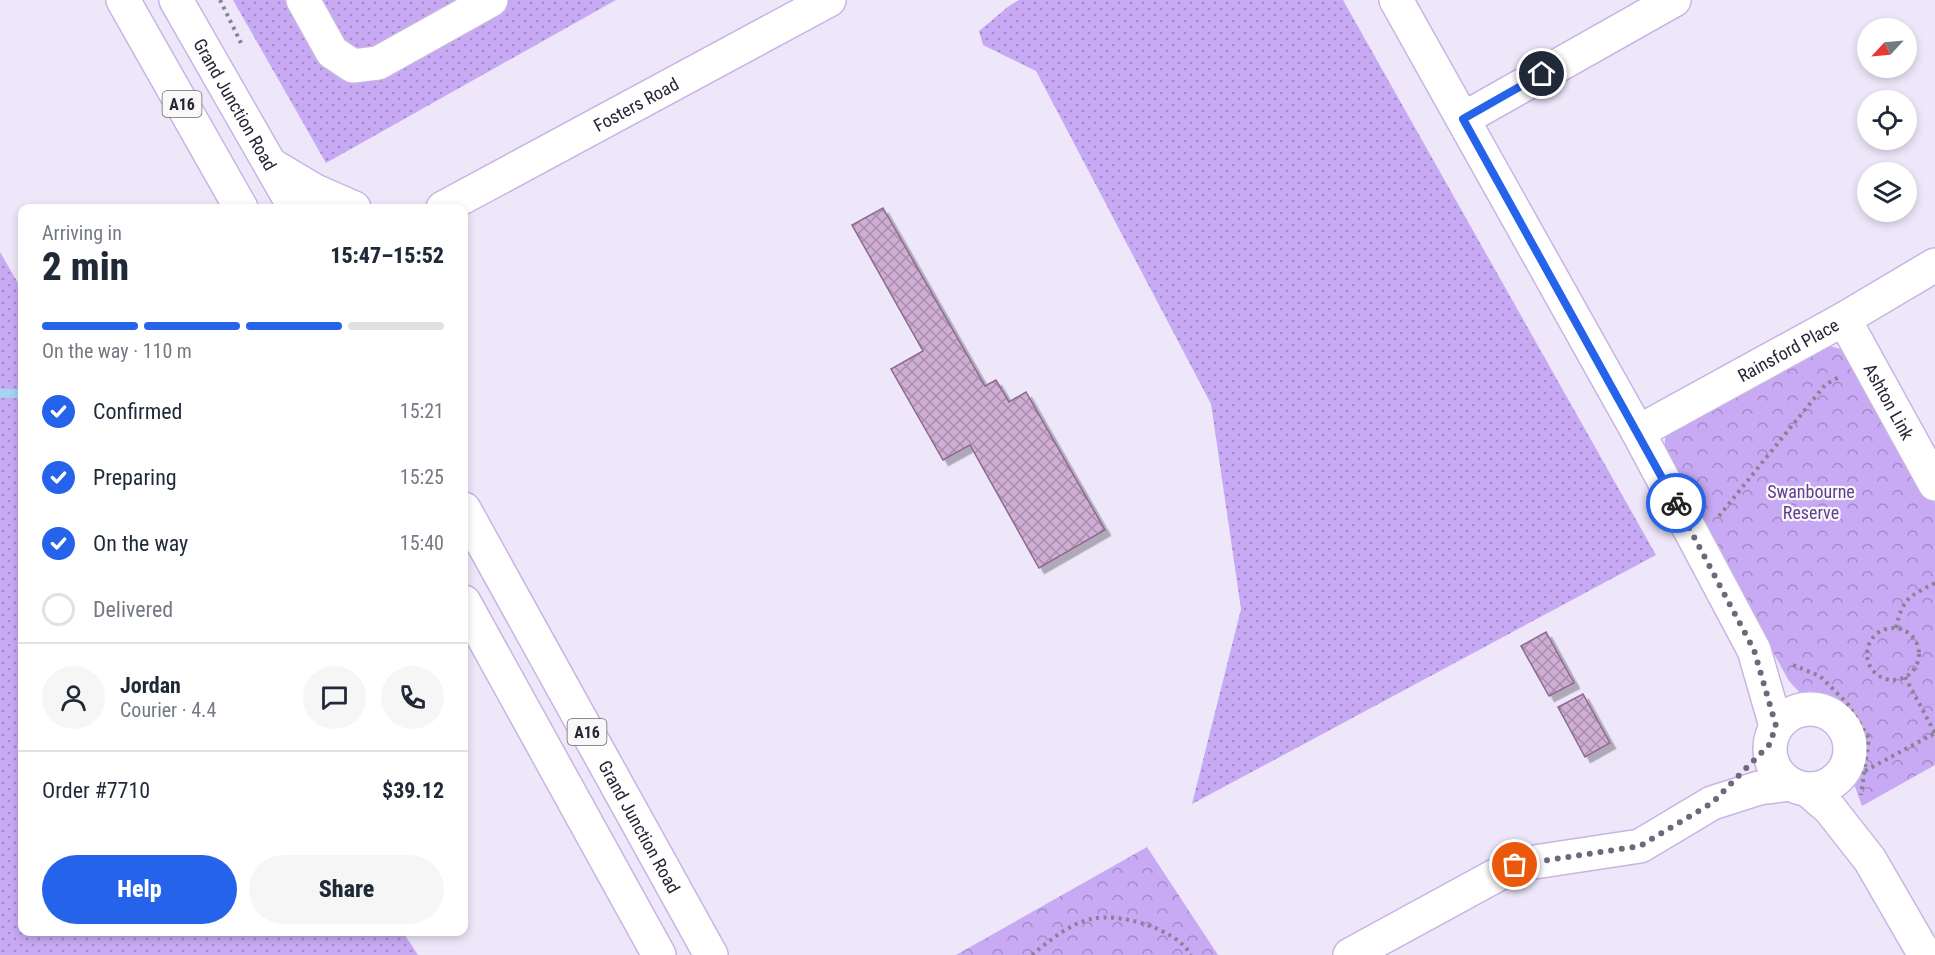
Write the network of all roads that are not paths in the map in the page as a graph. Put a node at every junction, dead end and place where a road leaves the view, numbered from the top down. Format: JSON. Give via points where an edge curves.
{"nodes":[{"id":1,"x":123,"y":0,"type":"edge"},
{"id":2,"x":176,"y":0,"type":"edge"},
{"id":3,"x":303,"y":0,"type":"edge"},
{"id":4,"x":491,"y":0,"type":"edge"},
{"id":5,"x":829,"y":0,"type":"edge"},
{"id":6,"x":1396,"y":0,"type":"edge"},
{"id":7,"x":1670,"y":1,"type":"edge"},
{"id":8,"x":1463,"y":119,"type":"junction"},
{"id":9,"x":271,"y":165,"type":"junction"},
{"id":10,"x":239,"y":204,"type":"edge"},
{"id":11,"x":293,"y":204,"type":"edge"},
{"id":12,"x":345,"y":204,"type":"edge"},
{"id":13,"x":450,"y":204,"type":"edge"},
{"id":14,"x":1935,"y":265,"type":"edge"},
{"id":15,"x":1844,"y":319,"type":"junction"},
{"id":16,"x":1638,"y":432,"type":"junction"},
{"id":17,"x":1935,"y":484,"type":"edge"},
{"id":18,"x":468,"y":516,"type":"edge"},
{"id":19,"x":468,"y":609,"type":"edge"},
{"id":20,"x":1782,"y":727,"type":"junction"},
{"id":21,"x":1853,"y":772,"type":"junction"},
{"id":22,"x":1799,"y":787,"type":"junction"},
{"id":23,"x":1712,"y":803,"type":"junction"},
{"id":24,"x":1870,"y":860,"type":"junction"},
{"id":25,"x":659,"y":955,"type":"edge"},
{"id":26,"x":711,"y":955,"type":"edge"},
{"id":27,"x":1350,"y":955,"type":"edge"},
{"id":28,"x":1925,"y":955,"type":"edge"}],
"edges":[{"from":1,"to":10,"type":"main road","number":"A16"},
{"from":2,"to":9,"type":"main road","name":"Grand Junction Road","number":"A16"},
{"from":3,"to":4,"type":"main road","via":[[332,52],[353,66],[378,63]]},
{"from":5,"to":13,"type":"main road","name":"Fosters Road"},
{"from":6,"to":8,"type":"main road"},
{"from":7,"to":8,"type":"main road"},
{"from":8,"to":16,"type":"main road"},
{"from":9,"to":11,"type":"main road","name":"Grand Junction Road","number":"A16"},
{"from":9,"to":12,"type":"main road"},
{"from":14,"to":15,"type":"main road","name":"Rainsford Place"},
{"from":15,"to":16,"type":"main road","name":"Rainsford Place"},
{"from":15,"to":17,"type":"main road","name":"Ashton Link"},
{"from":16,"to":20,"type":"main road","via":[[1754,650]]},
{"from":18,"to":26,"type":"main road","name":"Grand Junction Road","number":"A16"},
{"from":19,"to":25,"type":"main road","number":"A16"},
{"from":20,"to":21,"type":"main road","via":[[1815,709],[1828,712],[1843,727]]},
{"from":20,"to":22,"type":"main road","via":[[1770,757],[1781,777]]},
{"from":20,"to":23,"type":"main road"},
{"from":21,"to":22,"type":"main road","via":[[1827,785]]},
{"from":21,"to":24,"type":"main road","via":[[1857,811]]},
{"from":22,"to":23,"type":"main road","via":[[1758,788]]},
{"from":22,"to":24,"type":"main road","via":[[1830,809]]},
{"from":23,"to":27,"type":"main road","via":[[1640,846],[1515,865]]},
{"from":24,"to":28,"type":"main road"}]}
